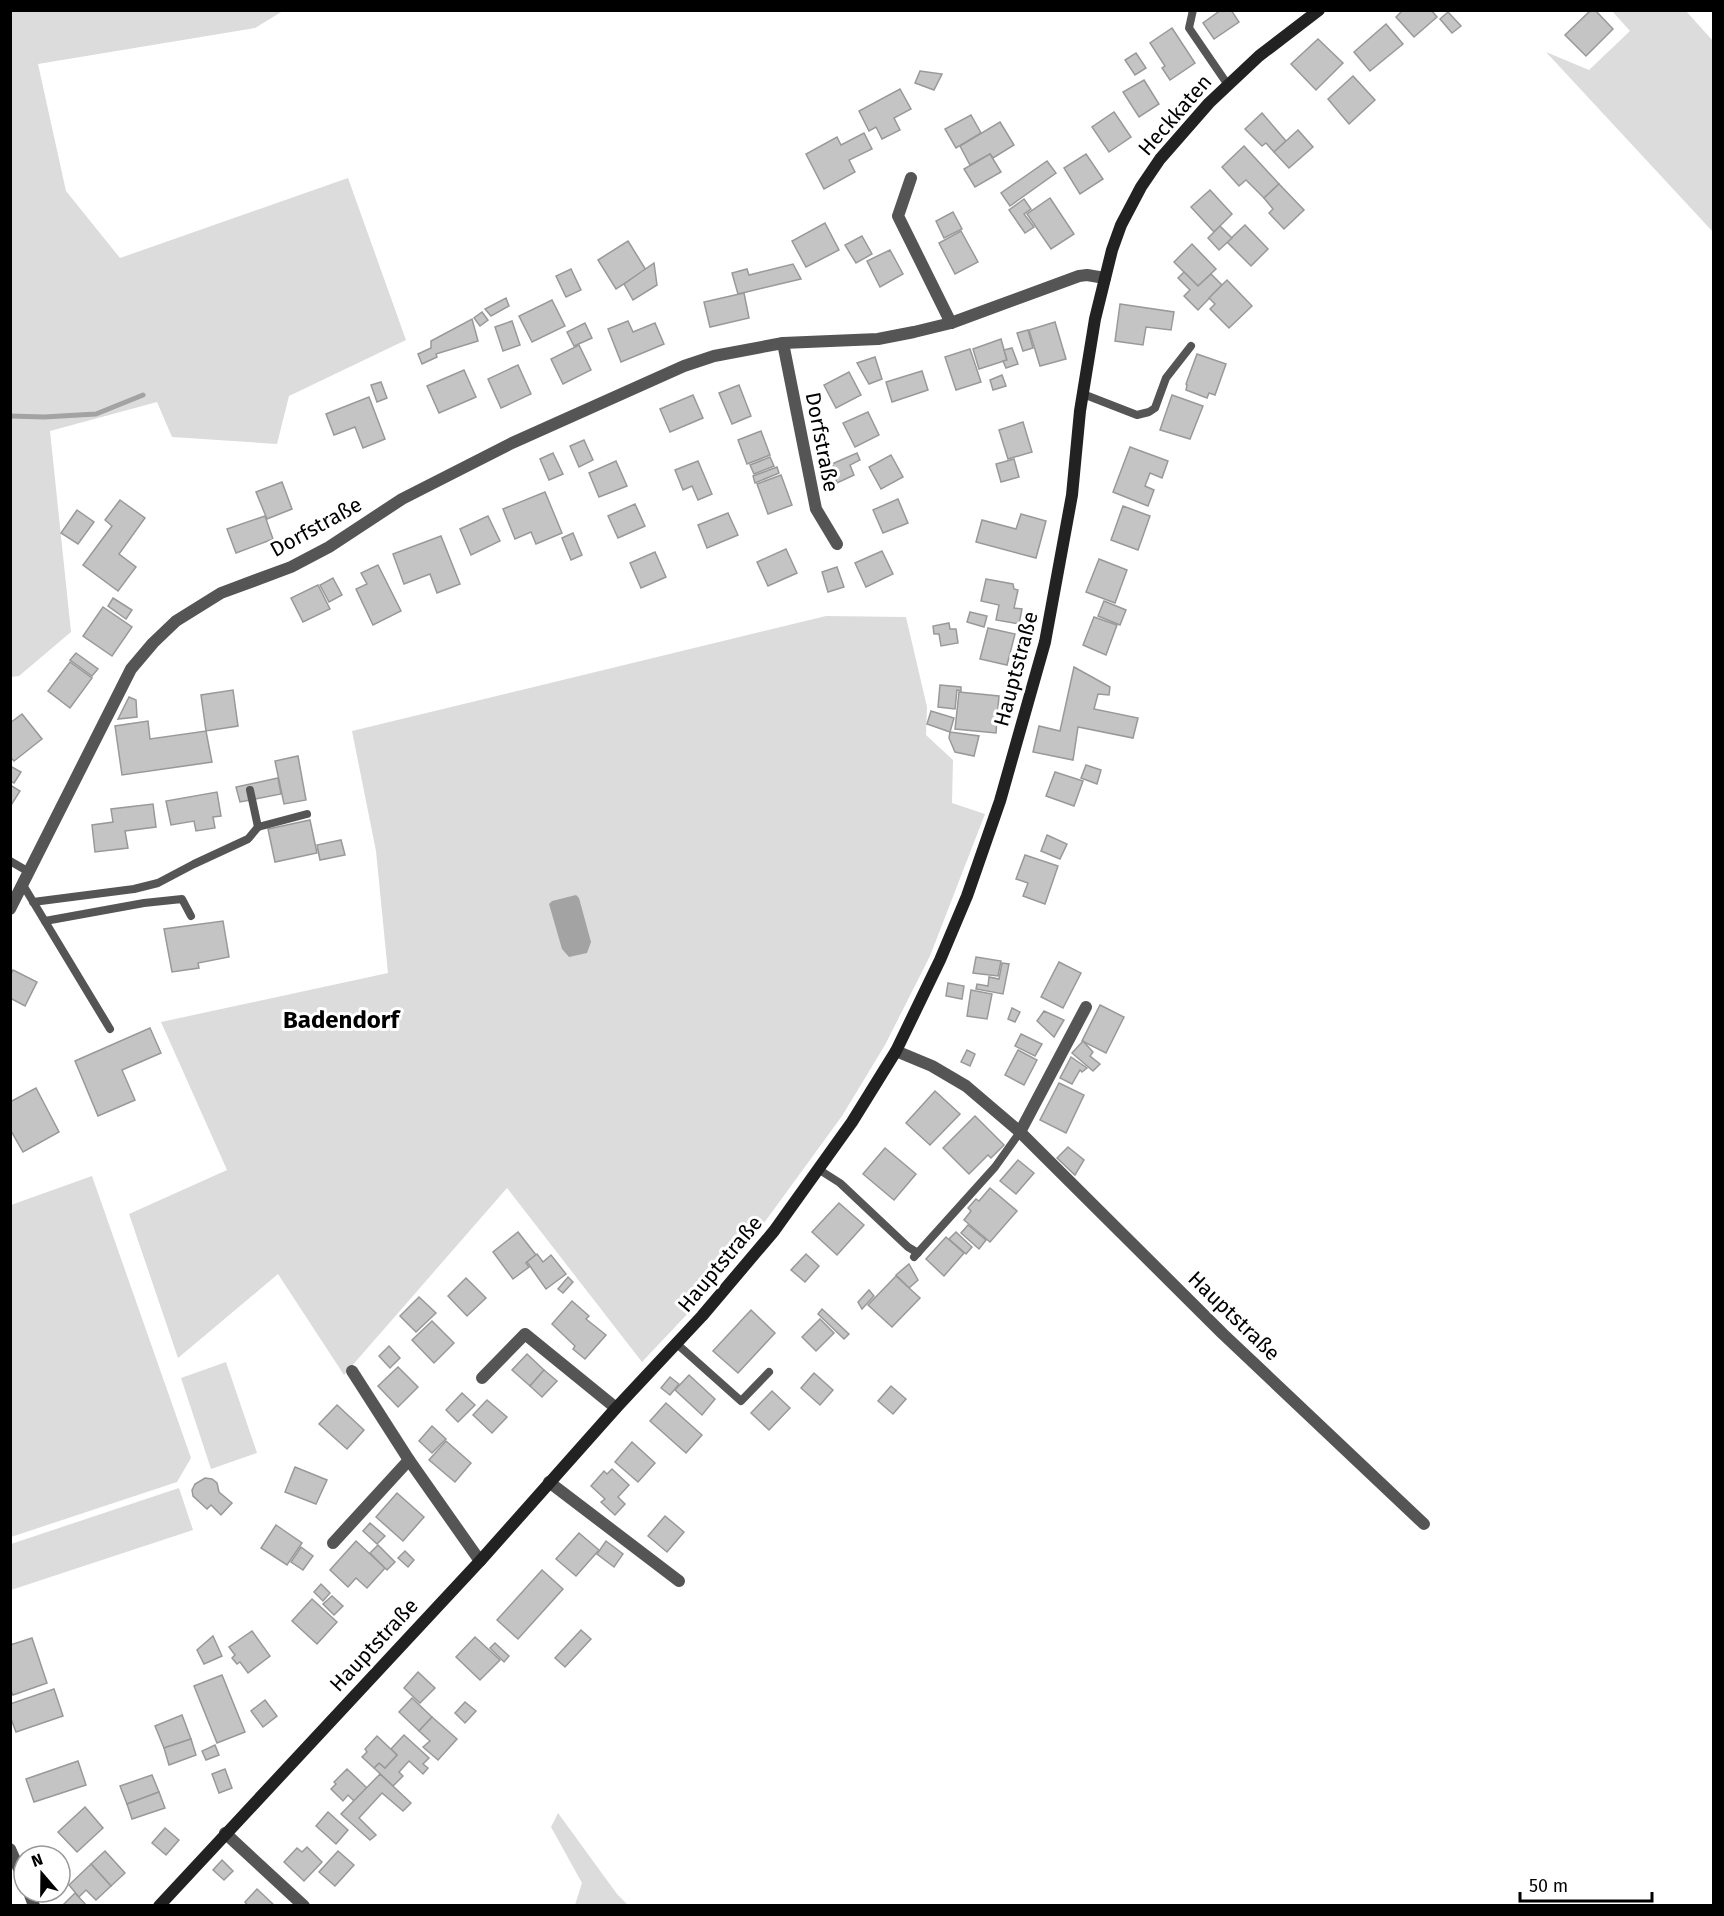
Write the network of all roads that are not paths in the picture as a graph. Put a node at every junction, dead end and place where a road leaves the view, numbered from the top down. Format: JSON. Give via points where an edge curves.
{"nodes":[{"id":1,"x":1193,"y":10,"type":"edge"},
{"id":2,"x":1320,"y":10,"type":"edge"},
{"id":3,"x":1228,"y":85,"type":"junction"},
{"id":4,"x":911,"y":178,"type":"dead end"},
{"id":5,"x":1105,"y":278,"type":"junction"},
{"id":6,"x":951,"y":323,"type":"junction"},
{"id":7,"x":783,"y":343,"type":"junction"},
{"id":8,"x":1191,"y":346,"type":"dead end"},
{"id":9,"x":1083,"y":394,"type":"junction"},
{"id":10,"x":837,"y":544,"type":"dead end"},
{"id":11,"x":250,"y":790,"type":"dead end"},
{"id":12,"x":307,"y":814,"type":"dead end"},
{"id":13,"x":258,"y":827,"type":"junction"},
{"id":14,"x":10,"y":861,"type":"edge"},
{"id":15,"x":29,"y":872,"type":"junction"},
{"id":16,"x":23,"y":885,"type":"junction"},
{"id":17,"x":33,"y":902,"type":"junction"},
{"id":18,"x":10,"y":909,"type":"edge"},
{"id":19,"x":191,"y":916,"type":"dead end"},
{"id":20,"x":45,"y":921,"type":"junction"},
{"id":21,"x":1086,"y":1007,"type":"dead end"},
{"id":22,"x":110,"y":1029,"type":"dead end"},
{"id":23,"x":896,"y":1051,"type":"junction"},
{"id":24,"x":1020,"y":1132,"type":"junction"},
{"id":25,"x":818,"y":1169,"type":"junction"},
{"id":26,"x":677,"y":1344,"type":"junction"},
{"id":27,"x":352,"y":1371,"type":"dead end"},
{"id":28,"x":769,"y":1372,"type":"dead end"},
{"id":29,"x":482,"y":1378,"type":"dead end"},
{"id":30,"x":616,"y":1408,"type":"junction"},
{"id":31,"x":409,"y":1460,"type":"junction"},
{"id":32,"x":549,"y":1482,"type":"junction"},
{"id":33,"x":1424,"y":1524,"type":"dead end"},
{"id":34,"x":333,"y":1542,"type":"dead end"},
{"id":35,"x":480,"y":1561,"type":"junction"},
{"id":36,"x":679,"y":1581,"type":"dead end"},
{"id":37,"x":225,"y":1833,"type":"junction"},
{"id":38,"x":159,"y":1905,"type":"edge"},
{"id":39,"x":304,"y":1905,"type":"edge"}],
"edges":[{"from":1,"to":3,"type":"lane","via":[[1189,28]]},
{"from":2,"to":3,"type":"main road","name":"Heckkaten"},
{"from":3,"to":5,"type":"main road","name":"Heckkaten","via":[[1176,139],[1141,187],[1120,225]]},
{"from":4,"to":6,"type":"street","via":[[898,216]]},
{"from":5,"to":6,"type":"street","name":"Dorfstraße","via":[[1087,275],[1063,280]]},
{"from":5,"to":9,"type":"main road","name":"Hauptstraße"},
{"from":6,"to":7,"type":"street","name":"Dorfstraße","via":[[878,339]]},
{"from":7,"to":10,"type":"street","name":"Dorfstraße","via":[[816,509]]},
{"from":7,"to":15,"type":"street","name":"Dorfstraße","via":[[684,366],[522,438],[402,499],[329,547],[291,567],[221,593],[176,621],[131,669]]},
{"from":8,"to":9,"type":"lane","via":[[1166,378],[1155,408],[1149,412],[1137,415]]},
{"from":9,"to":23,"type":"main road","name":"Hauptstraße","via":[[1072,495],[1045,642],[1000,801],[967,896]]},
{"from":11,"to":13,"type":"lane"},
{"from":12,"to":13,"type":"lane"},
{"from":13,"to":17,"type":"lane","via":[[248,839],[158,883]]},
{"from":14,"to":15,"type":"lane"},
{"from":15,"to":16,"type":"street","name":"Dorfstraße"},
{"from":16,"to":17,"type":"lane"},
{"from":16,"to":18,"type":"street","name":"Dorfstraße"},
{"from":17,"to":20,"type":"lane"},
{"from":19,"to":20,"type":"lane","via":[[182,899]]},
{"from":20,"to":22,"type":"lane"},
{"from":21,"to":24,"type":"street"},
{"from":23,"to":24,"type":"street","name":"Hauptstraße","via":[[966,1086]]},
{"from":23,"to":25,"type":"main road","name":"Hauptstraße"},
{"from":24,"to":25,"type":"lane","via":[[995,1167],[916,1255],[840,1183]]},
{"from":24,"to":33,"type":"street","name":"Hauptstraße","via":[[1223,1334]]},
{"from":25,"to":26,"type":"main road","name":"Hauptstraße","via":[[774,1231]]},
{"from":26,"to":28,"type":"lane","via":[[741,1401]]},
{"from":26,"to":30,"type":"main road","name":"Hauptstraße"},
{"from":27,"to":31,"type":"street"},
{"from":29,"to":30,"type":"street","via":[[525,1334]]},
{"from":30,"to":32,"type":"main road","name":"Hauptstraße"},
{"from":31,"to":34,"type":"street"},
{"from":31,"to":35,"type":"street"},
{"from":32,"to":35,"type":"main road","name":"Hauptstraße"},
{"from":32,"to":36,"type":"street"},
{"from":35,"to":37,"type":"main road","name":"Hauptstraße"},
{"from":37,"to":38,"type":"main road","name":"Hauptstraße"},
{"from":37,"to":39,"type":"street"}]}
